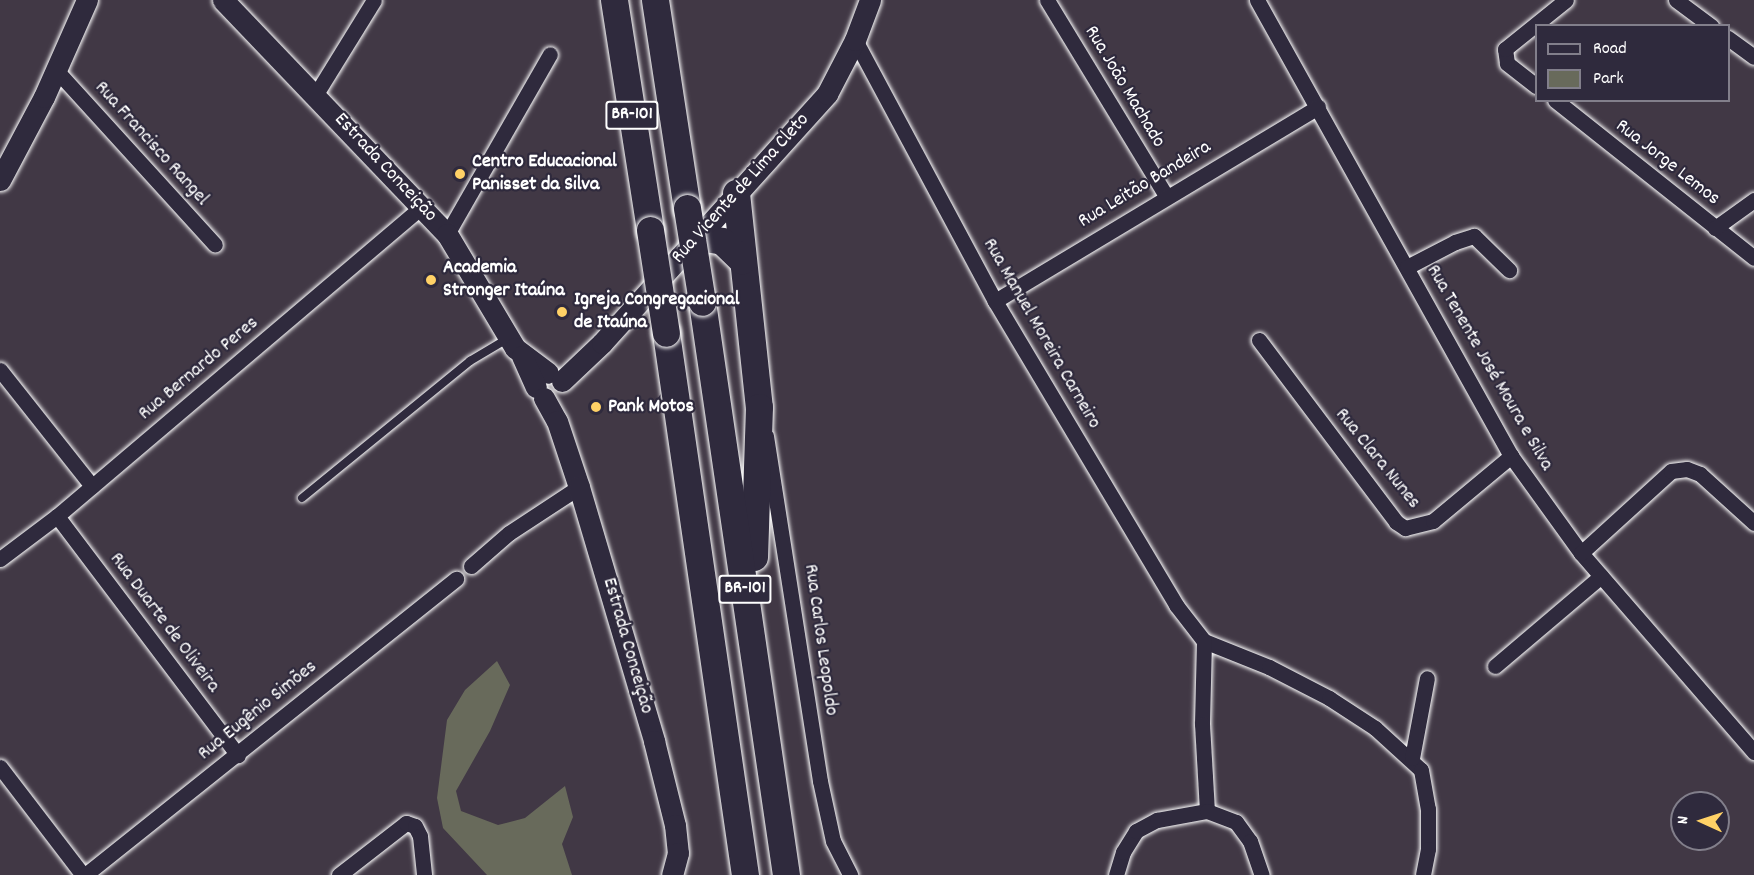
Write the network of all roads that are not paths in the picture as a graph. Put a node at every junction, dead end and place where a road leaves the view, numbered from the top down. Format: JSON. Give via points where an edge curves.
{"nodes":[{"id":1,"x":87,"y":0,"type":"edge"},
{"id":2,"x":223,"y":0,"type":"edge"},
{"id":3,"x":374,"y":0,"type":"edge"},
{"id":4,"x":614,"y":0,"type":"edge"},
{"id":5,"x":655,"y":0,"type":"edge"},
{"id":6,"x":870,"y":0,"type":"edge"},
{"id":7,"x":1047,"y":0,"type":"edge"},
{"id":8,"x":1257,"y":0,"type":"edge"},
{"id":9,"x":1566,"y":0,"type":"edge"},
{"id":10,"x":1676,"y":0,"type":"edge"},
{"id":11,"x":1708,"y":24,"type":"edge"},
{"id":12,"x":1730,"y":39,"type":"edge"},
{"id":13,"x":855,"y":40,"type":"junction"},
{"id":14,"x":550,"y":54,"type":"dead end"},
{"id":15,"x":1754,"y":57,"type":"edge"},
{"id":16,"x":56,"y":70,"type":"junction"},
{"id":17,"x":1535,"y":85,"type":"edge"},
{"id":18,"x":316,"y":94,"type":"junction"},
{"id":19,"x":1558,"y":102,"type":"edge"},
{"id":20,"x":1318,"y":107,"type":"junction"},
{"id":21,"x":0,"y":180,"type":"edge"},
{"id":22,"x":736,"y":193,"type":"junction"},
{"id":23,"x":1166,"y":196,"type":"junction"},
{"id":24,"x":1754,"y":200,"type":"edge"},
{"id":25,"x":421,"y":207,"type":"junction"},
{"id":26,"x":1715,"y":228,"type":"junction"},
{"id":27,"x":447,"y":234,"type":"junction"},
{"id":28,"x":698,"y":237,"type":"junction"},
{"id":29,"x":215,"y":245,"type":"dead end"},
{"id":30,"x":1754,"y":258,"type":"edge"},
{"id":31,"x":742,"y":260,"type":"junction"},
{"id":32,"x":1407,"y":267,"type":"junction"},
{"id":33,"x":1509,"y":270,"type":"dead end"},
{"id":34,"x":995,"y":301,"type":"junction"},
{"id":35,"x":509,"y":338,"type":"junction"},
{"id":36,"x":1259,"y":340,"type":"dead end"},
{"id":37,"x":0,"y":370,"type":"edge"},
{"id":38,"x":551,"y":385,"type":"junction"},
{"id":39,"x":759,"y":407,"type":"junction"},
{"id":40,"x":1511,"y":456,"type":"junction"},
{"id":41,"x":92,"y":486,"type":"junction"},
{"id":42,"x":579,"y":487,"type":"junction"},
{"id":43,"x":302,"y":498,"type":"dead end"},
{"id":44,"x":57,"y":516,"type":"junction"},
{"id":45,"x":1754,"y":523,"type":"edge"},
{"id":46,"x":1581,"y":553,"type":"junction"},
{"id":47,"x":0,"y":559,"type":"edge"},
{"id":48,"x":471,"y":566,"type":"dead end"},
{"id":49,"x":1601,"y":576,"type":"junction"},
{"id":50,"x":456,"y":579,"type":"dead end"},
{"id":51,"x":1204,"y":641,"type":"junction"},
{"id":52,"x":1495,"y":666,"type":"dead end"},
{"id":53,"x":1427,"y":678,"type":"dead end"},
{"id":54,"x":761,"y":696,"type":"junction"},
{"id":55,"x":1754,"y":752,"type":"edge"},
{"id":56,"x":238,"y":755,"type":"junction"},
{"id":57,"x":1412,"y":758,"type":"junction"},
{"id":58,"x":0,"y":767,"type":"edge"},
{"id":59,"x":1207,"y":811,"type":"junction"},
{"id":60,"x":84,"y":875,"type":"edge"},
{"id":61,"x":339,"y":875,"type":"edge"},
{"id":62,"x":424,"y":875,"type":"edge"},
{"id":63,"x":672,"y":875,"type":"edge"},
{"id":64,"x":745,"y":875,"type":"edge"},
{"id":65,"x":786,"y":875,"type":"edge"},
{"id":66,"x":850,"y":875,"type":"edge"},
{"id":67,"x":1116,"y":875,"type":"edge"},
{"id":68,"x":1262,"y":875,"type":"edge"},
{"id":69,"x":1423,"y":875,"type":"edge"}],
"edges":[{"from":1,"to":16,"type":"main road"},
{"from":2,"to":18,"type":"main road","name":"Estrada Conceição"},
{"from":3,"to":18,"type":"street"},
{"from":4,"to":64,"type":"highway","number":"BR-101","bridge":true},
{"from":5,"to":54,"type":"highway","number":"BR-101","bridge":true},
{"from":6,"to":13,"type":"main road","name":"Rua Vicente de Lima Cleto"},
{"from":7,"to":23,"type":"street","name":"Rua João Machado"},
{"from":8,"to":20,"type":"street","name":"Rua Tenente José Moura e Silva"},
{"from":9,"to":17,"type":"street","via":[[1510,42],[1504,54],[1507,63]]},
{"from":10,"to":11,"type":"street"},
{"from":12,"to":15,"type":"street"},
{"from":13,"to":22,"type":"main road","name":"Rua Vicente de Lima Cleto","via":[[827,94]]},
{"from":13,"to":34,"type":"street","name":"Rua Manuel Moreira Carneiro"},
{"from":14,"to":27,"type":"street"},
{"from":16,"to":21,"type":"main road"},
{"from":16,"to":29,"type":"street","name":"Rua Francisco Rangel"},
{"from":18,"to":25,"type":"main road","name":"Estrada Conceição"},
{"from":19,"to":26,"type":"street","name":"Rua Jorge Lemos"},
{"from":20,"to":23,"type":"street","name":"Rua Leitão Bandeira"},
{"from":20,"to":32,"type":"street","name":"Rua Tenente José Moura e Silva"},
{"from":22,"to":28,"type":"main road","name":"Rua Vicente de Lima Cleto"},
{"from":22,"to":31,"type":"highway"},
{"from":23,"to":34,"type":"street","name":"Rua Leitão Bandeira"},
{"from":24,"to":26,"type":"street"},
{"from":25,"to":27,"type":"main road","name":"Estrada Conceição"},
{"from":25,"to":41,"type":"street","name":"Rua Bernardo Peres"},
{"from":26,"to":30,"type":"street","name":"Rua Jorge Lemos"},
{"from":27,"to":35,"type":"main road","name":"Estrada Conceição"},
{"from":28,"to":31,"type":"highway","via":[[722,241]]},
{"from":28,"to":38,"type":"main road","name":"Rua Vicente de Lima Cleto","via":[[584,360]]},
{"from":31,"to":39,"type":"highway"},
{"from":32,"to":33,"type":"street","via":[[1474,236]]},
{"from":32,"to":40,"type":"street","name":"Rua Tenente José Moura e Silva"},
{"from":34,"to":51,"type":"street","name":"Rua Manuel Moreira Carneiro","via":[[1176,605]]},
{"from":35,"to":38,"type":"main road","name":"Estrada Conceição"},
{"from":35,"to":43,"type":"lane","via":[[470,361]]},
{"from":36,"to":40,"type":"street","name":"Rua Clara Nunes","via":[[1396,522],[1405,528],[1433,520]]},
{"from":37,"to":41,"type":"street"},
{"from":38,"to":42,"type":"main road","name":"Estrada Conceição","via":[[557,421]]},
{"from":39,"to":54,"type":"highway","via":[[754,540]]},
{"from":39,"to":66,"type":"street","name":"Rua Carlos Leopoldo","via":[[770,450],[820,781],[833,841]]},
{"from":40,"to":46,"type":"street","name":"Rua Tenente José Moura e Silva"},
{"from":41,"to":44,"type":"street","name":"Rua Bernardo Peres"},
{"from":42,"to":48,"type":"street","via":[[509,533]]},
{"from":42,"to":63,"type":"main road","name":"Estrada Conceição","via":[[669,796],[678,853]]},
{"from":44,"to":47,"type":"street","name":"Rua Bernardo Peres"},
{"from":44,"to":56,"type":"street","name":"Rua Duarte de Oliveira"},
{"from":45,"to":46,"type":"street","via":[[1700,474],[1687,469],[1671,471]]},
{"from":46,"to":49,"type":"street","name":"Rua Tenente José Moura e Silva"},
{"from":49,"to":52,"type":"street"},
{"from":49,"to":55,"type":"street","name":"Rua Tenente José Moura e Silva"},
{"from":50,"to":56,"type":"street","name":"Rua Eugênio Simões"},
{"from":51,"to":57,"type":"street","via":[[1269,667],[1329,698]]},
{"from":51,"to":59,"type":"street","via":[[1202,724]]},
{"from":53,"to":57,"type":"street"},
{"from":54,"to":65,"type":"highway","number":"BR-101"},
{"from":56,"to":60,"type":"street","name":"Rua Eugênio Simões"},
{"from":57,"to":69,"type":"street","via":[[1426,783],[1428,849]]},
{"from":58,"to":60,"type":"street"},
{"from":59,"to":67,"type":"street","via":[[1157,820],[1136,831],[1123,852]]},
{"from":59,"to":68,"type":"street","via":[[1236,822],[1250,841]]},
{"from":61,"to":62,"type":"street","via":[[406,823],[415,826],[420,836]]}]}
